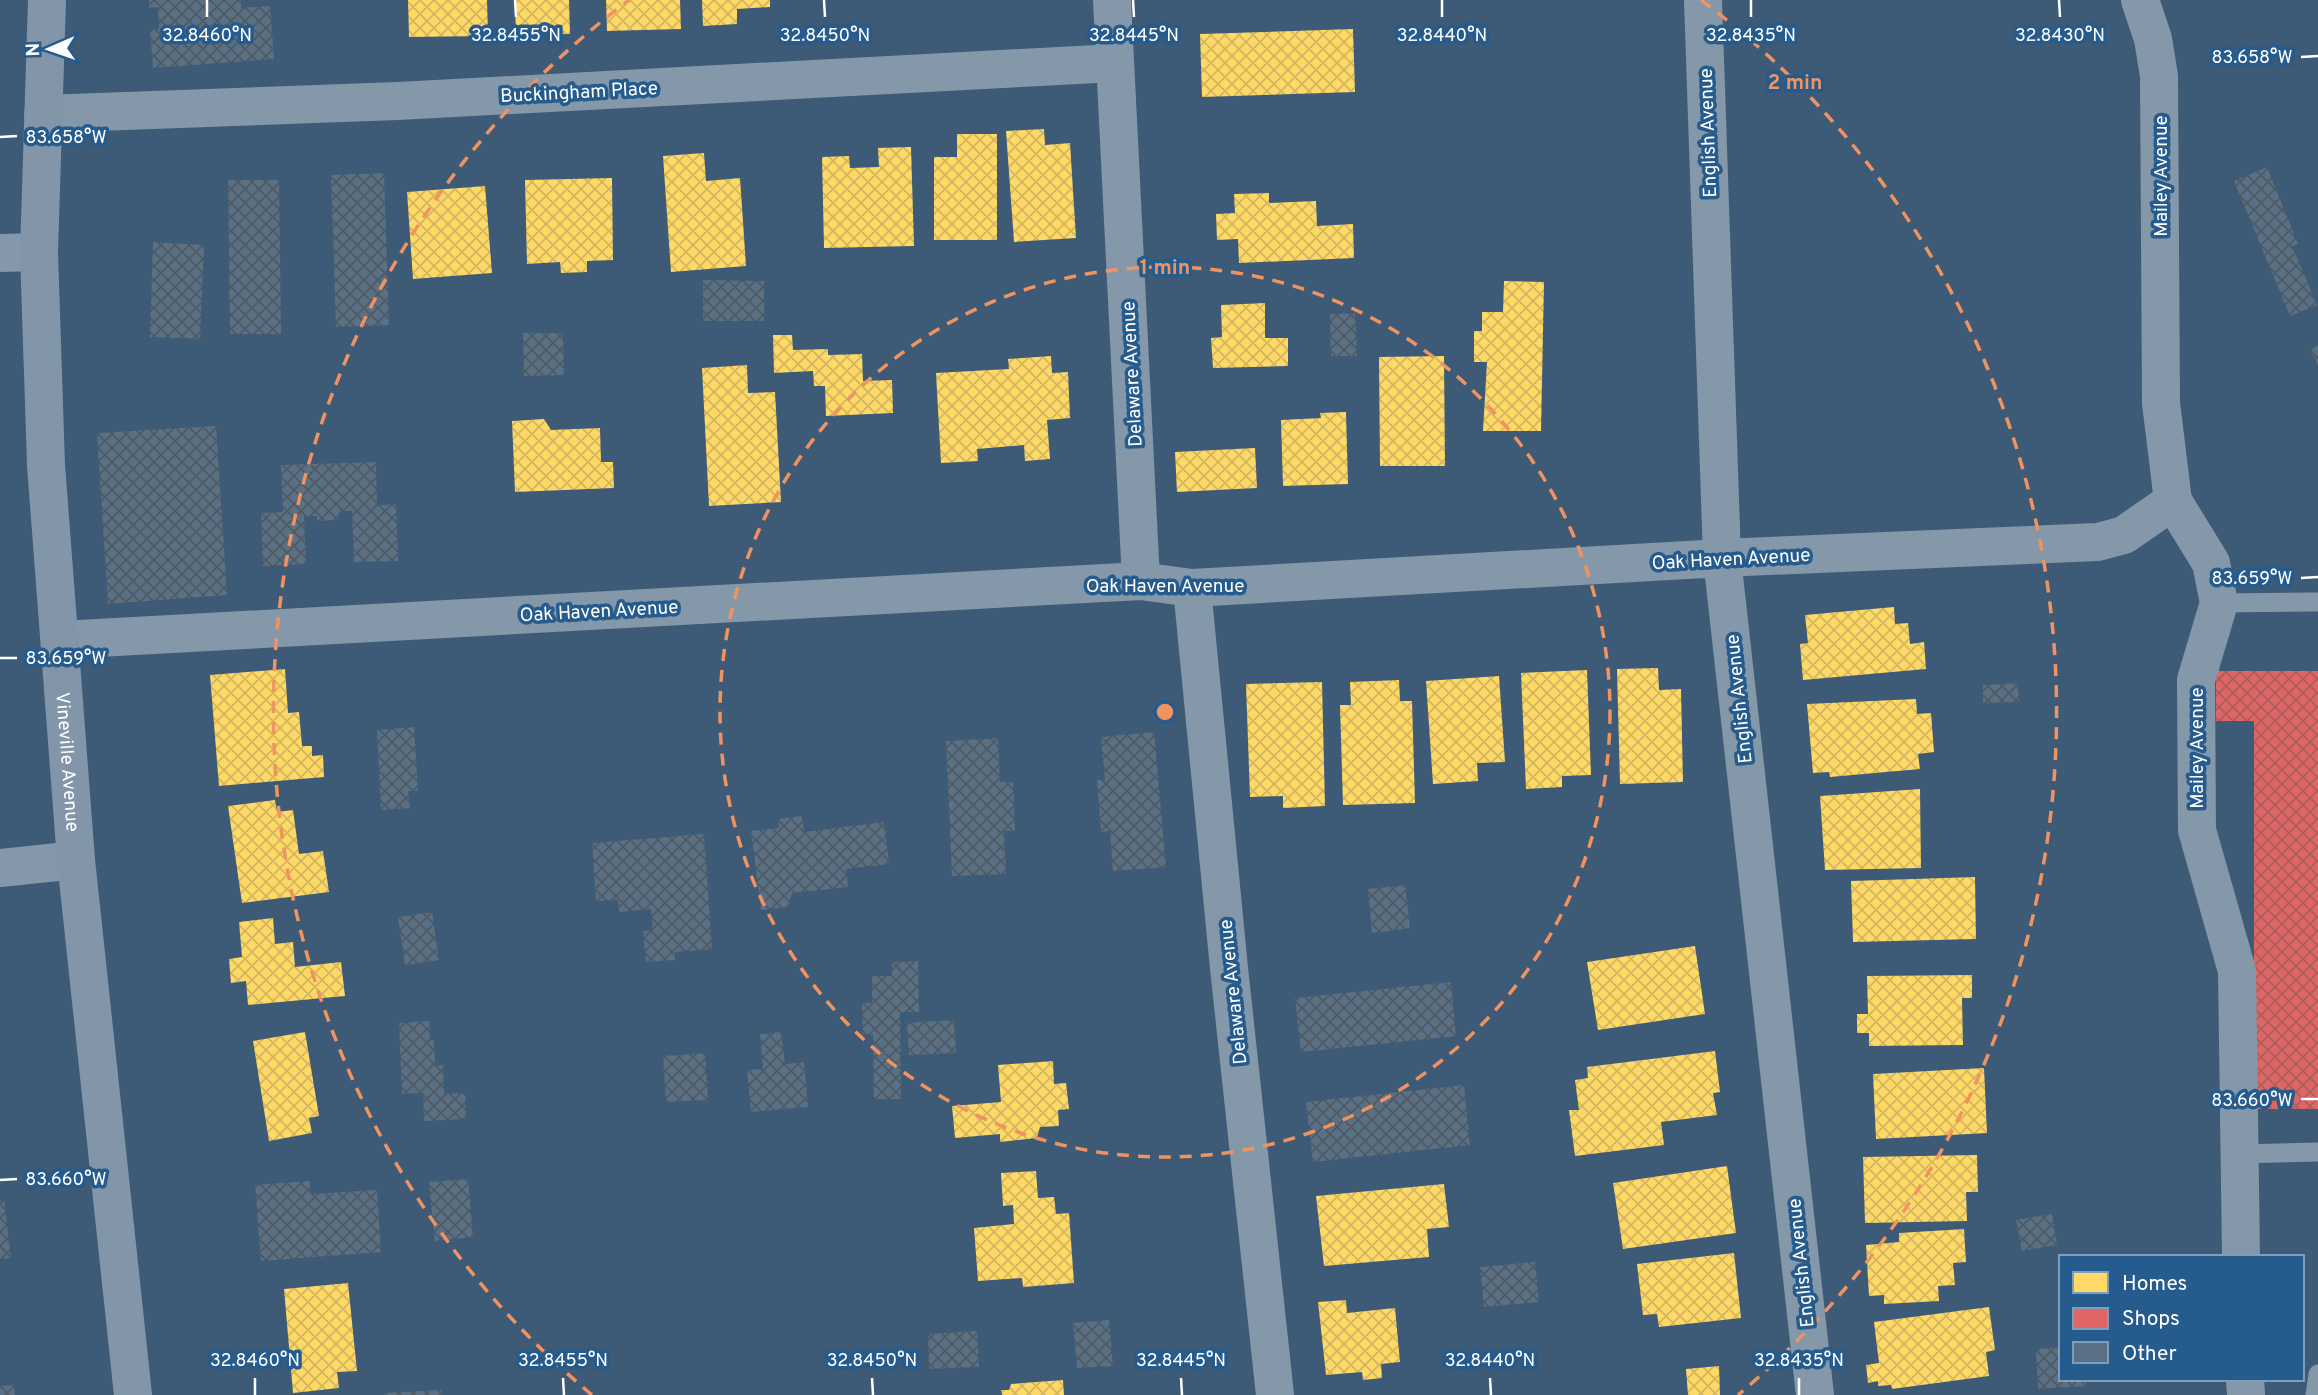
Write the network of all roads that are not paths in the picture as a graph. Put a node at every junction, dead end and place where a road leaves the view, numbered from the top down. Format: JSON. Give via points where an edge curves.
{"nodes":[{"id":1,"x":47,"y":0,"type":"edge"},
{"id":2,"x":1112,"y":0,"type":"edge"},
{"id":3,"x":1703,"y":0,"type":"edge"},
{"id":4,"x":2140,"y":0,"type":"edge"},
{"id":5,"x":1115,"y":63,"type":"junction"},
{"id":6,"x":43,"y":114,"type":"junction"},
{"id":7,"x":0,"y":253,"type":"edge"},
{"id":8,"x":39,"y":253,"type":"junction"},
{"id":9,"x":2173,"y":501,"type":"junction"},
{"id":10,"x":1722,"y":558,"type":"junction"},
{"id":11,"x":1141,"y":581,"type":"junction"},
{"id":12,"x":1192,"y":588,"type":"junction"},
{"id":13,"x":2318,"y":602,"type":"edge"},
{"id":14,"x":2220,"y":603,"type":"junction"},
{"id":15,"x":61,"y":640,"type":"junction"},
{"id":16,"x":76,"y":860,"type":"junction"},
{"id":17,"x":0,"y":868,"type":"edge"},
{"id":18,"x":2318,"y":1152,"type":"edge"},
{"id":19,"x":2238,"y":1154,"type":"junction"},
{"id":20,"x":2241,"y":1255,"type":"edge"},
{"id":21,"x":2318,"y":1374,"type":"edge"},
{"id":22,"x":133,"y":1395,"type":"edge"},
{"id":23,"x":1275,"y":1395,"type":"edge"},
{"id":24,"x":1815,"y":1395,"type":"edge"},
{"id":25,"x":2315,"y":1395,"type":"edge"}],
"edges":[{"from":1,"to":6,"type":"main road","name":"Vineville Avenue"},
{"from":2,"to":5,"type":"street","name":"Delaware Avenue"},
{"from":3,"to":10,"type":"street","name":"English Avenue"},
{"from":4,"to":9,"type":"street","name":"Mailey Avenue","via":[[2159,76],[2161,403]]},
{"from":5,"to":6,"type":"street","name":"Buckingham Place","via":[[398,101]]},
{"from":5,"to":11,"type":"street","name":"Delaware Avenue"},
{"from":6,"to":8,"type":"main road","name":"Vineville Avenue"},
{"from":7,"to":8,"type":"street"},
{"from":8,"to":15,"type":"main road","name":"Vineville Avenue","via":[[46,465]]},
{"from":9,"to":10,"type":"street","name":"Oak Haven Avenue","via":[[2124,535],[2098,542]]},
{"from":9,"to":14,"type":"street","name":"Mailey Avenue","via":[[2211,564]]},
{"from":10,"to":12,"type":"street","name":"Oak Haven Avenue"},
{"from":10,"to":24,"type":"street","name":"English Avenue"},
{"from":11,"to":12,"type":"street","name":"Oak Haven Avenue"},
{"from":11,"to":15,"type":"street","name":"Oak Haven Avenue"},
{"from":12,"to":23,"type":"street","name":"Delaware Avenue"},
{"from":13,"to":14,"type":"lane"},
{"from":14,"to":19,"type":"street","name":"Mailey Avenue","via":[[2196,680],[2196,830],[2237,971]]},
{"from":15,"to":16,"type":"main road","name":"Vineville Avenue"},
{"from":16,"to":17,"type":"street"},
{"from":16,"to":22,"type":"main road","name":"Vineville Avenue"},
{"from":18,"to":19,"type":"lane"},
{"from":19,"to":20,"type":"street","name":"Mailey Avenue"},
{"from":21,"to":25,"type":"lane"}]}
